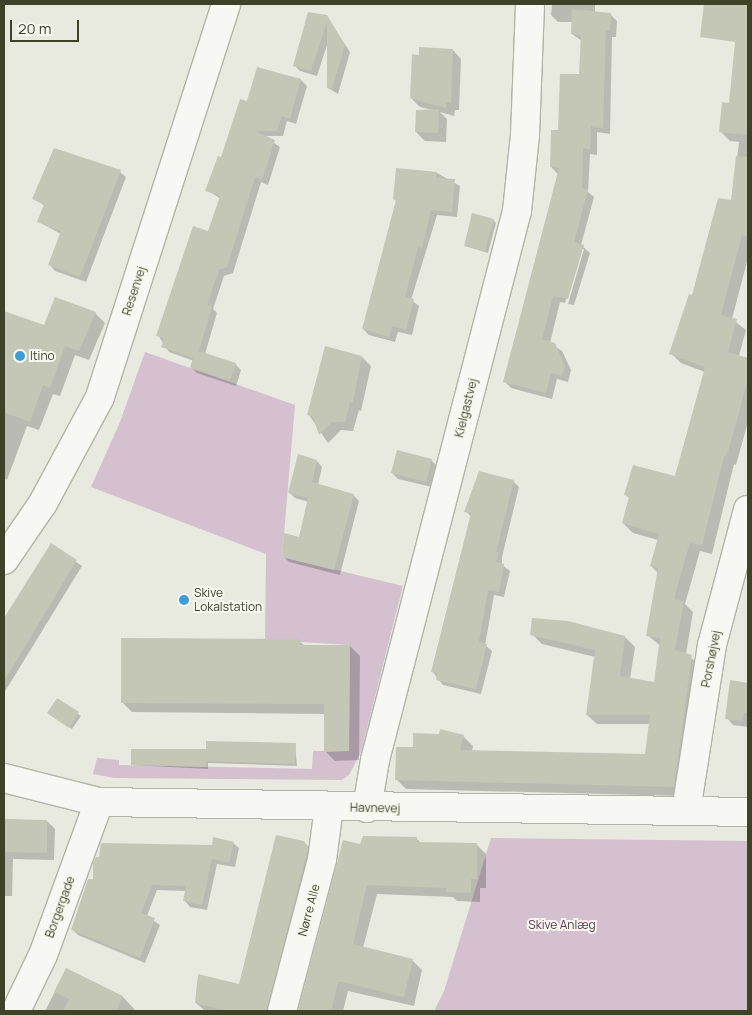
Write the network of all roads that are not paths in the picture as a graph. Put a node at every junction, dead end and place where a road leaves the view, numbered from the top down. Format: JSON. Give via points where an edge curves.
{"nodes":[{"id":1,"x":226,"y":4,"type":"edge"},
{"id":2,"x":530,"y":4,"type":"edge"},
{"id":3,"x":748,"y":510,"type":"edge"},
{"id":4,"x":4,"y":560,"type":"edge"},
{"id":5,"x":4,"y":778,"type":"edge"},
{"id":6,"x":100,"y":802,"type":"junction"},
{"id":7,"x":329,"y":807,"type":"junction"},
{"id":8,"x":367,"y":808,"type":"junction"},
{"id":9,"x":686,"y":811,"type":"junction"},
{"id":10,"x":748,"y":812,"type":"edge"},
{"id":11,"x":16,"y":1011,"type":"edge"},
{"id":12,"x":282,"y":1011,"type":"edge"}],
"edges":[{"from":1,"to":4,"type":"street","name":"Resenvej","via":[[100,397],[43,503]]},
{"from":2,"to":8,"type":"street","name":"Kielgastvej","via":[[525,135],[517,211],[375,760]]},
{"from":3,"to":9,"type":"street","name":"Porshøjvej","via":[[712,646]]},
{"from":5,"to":6,"type":"street","name":"Havnevej"},
{"from":6,"to":7,"type":"street","name":"Havnevej"},
{"from":6,"to":11,"type":"street","name":"Borgergade","via":[[43,955]]},
{"from":7,"to":8,"type":"street","name":"Havnevej"},
{"from":7,"to":12,"type":"street","name":"Nørre Alle","via":[[322,860]]},
{"from":8,"to":9,"type":"street","name":"Havnevej"},
{"from":9,"to":10,"type":"street","name":"Havnevej"}]}
